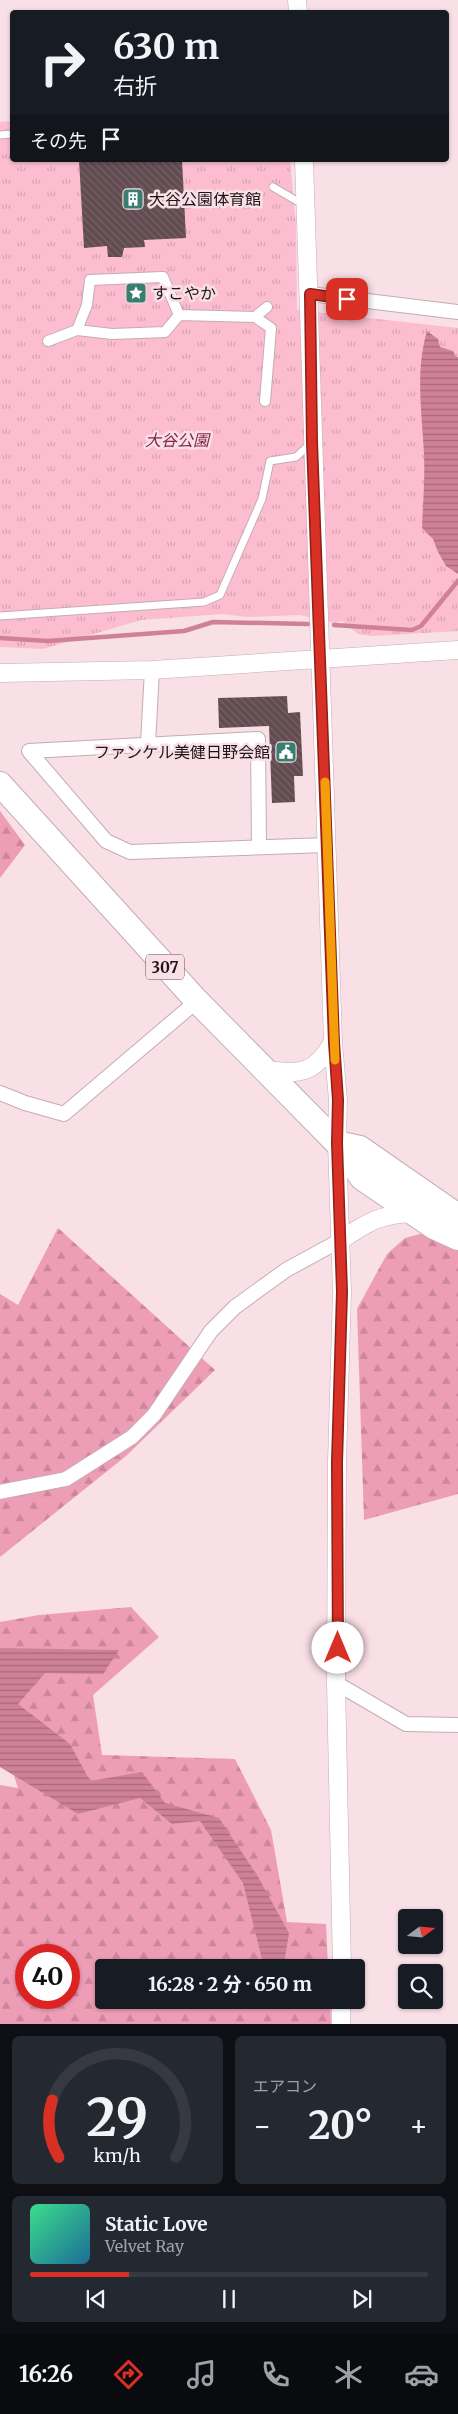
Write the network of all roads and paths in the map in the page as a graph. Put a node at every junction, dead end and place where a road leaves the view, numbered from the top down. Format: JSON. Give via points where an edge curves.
{"nodes":[{"id":1,"x":304,"y":162,"type":"edge"},
{"id":2,"x":273,"y":187,"type":"dead end"},
{"id":3,"x":306,"y":201,"type":"junction"},
{"id":4,"x":310,"y":294,"type":"junction"},
{"id":5,"x":267,"y":306,"type":"dead end"},
{"id":6,"x":458,"y":312,"type":"edge"},
{"id":7,"x":179,"y":315,"type":"junction"},
{"id":8,"x":255,"y":317,"type":"junction"},
{"id":9,"x":77,"y":330,"type":"junction"},
{"id":10,"x":48,"y":341,"type":"dead end"},
{"id":11,"x":265,"y":401,"type":"dead end"},
{"id":12,"x":312,"y":442,"type":"junction"},
{"id":13,"x":0,"y":616,"type":"edge"},
{"id":14,"x":458,"y":650,"type":"edge"},
{"id":15,"x":321,"y":659,"type":"junction"},
{"id":16,"x":152,"y":670,"type":"junction"},
{"id":17,"x":0,"y":673,"type":"edge"},
{"id":18,"x":148,"y":743,"type":"junction"},
{"id":19,"x":0,"y":784,"type":"edge"},
{"id":20,"x":327,"y":844,"type":"junction"},
{"id":21,"x":259,"y":847,"type":"junction"},
{"id":22,"x":196,"y":1001,"type":"junction"},
{"id":23,"x":334,"y":1042,"type":"junction"},
{"id":24,"x":265,"y":1070,"type":"junction"},
{"id":25,"x":0,"y":1093,"type":"edge"},
{"id":26,"x":337,"y":1143,"type":"junction"},
{"id":27,"x":412,"y":1213,"type":"junction"},
{"id":28,"x":458,"y":1216,"type":"edge"},
{"id":29,"x":458,"y":1238,"type":"edge"},
{"id":30,"x":341,"y":1240,"type":"junction"},
{"id":31,"x":0,"y":1492,"type":"edge"},
{"id":32,"x":336,"y":1683,"type":"junction"},
{"id":33,"x":458,"y":1725,"type":"edge"},
{"id":34,"x":342,"y":1959,"type":"edge"},
{"id":35,"x":341,"y":2009,"type":"edge"},
{"id":36,"x":341,"y":2024,"type":"edge"}],
"edges":[{"from":1,"to":3,"type":"street"},
{"from":2,"to":3,"type":"lane","via":[[297,201]]},
{"from":3,"to":4,"type":"street"},
{"from":4,"to":6,"type":"street"},
{"from":4,"to":12,"type":"street"},
{"from":5,"to":8,"type":"street"},
{"from":7,"to":8,"type":"street"},
{"from":7,"to":9,"type":"street","via":[[165,332],[112,334]]},
{"from":7,"to":9,"type":"street","via":[[163,276],[90,280],[87,305]]},
{"from":8,"to":11,"type":"street","via":[[271,328]]},
{"from":9,"to":10,"type":"street"},
{"from":12,"to":13,"type":"lane","via":[[296,457],[270,461],[262,499],[220,595],[204,602]]},
{"from":12,"to":15,"type":"street"},
{"from":14,"to":15,"type":"street"},
{"from":15,"to":16,"type":"street"},
{"from":15,"to":20,"type":"street"},
{"from":16,"to":17,"type":"street"},
{"from":16,"to":18,"type":"street"},
{"from":18,"to":21,"type":"street","via":[[258,739]]},
{"from":18,"to":21,"type":"street","via":[[29,751],[106,841],[130,852]]},
{"from":19,"to":22,"type":"highway","number":"307"},
{"from":20,"to":21,"type":"street"},
{"from":20,"to":23,"type":"street"},
{"from":22,"to":24,"type":"highway","number":"307"},
{"from":22,"to":25,"type":"street","via":[[64,1114]]},
{"from":23,"to":24,"type":"street","via":[[316,1066],[303,1072]]},
{"from":23,"to":26,"type":"street"},
{"from":24,"to":26,"type":"highway","number":"307"},
{"from":26,"to":27,"type":"highway","number":"307","via":[[362,1178]]},
{"from":26,"to":28,"type":"highway","via":[[360,1148]]},
{"from":26,"to":30,"type":"street"},
{"from":27,"to":29,"type":"highway","number":"307"},
{"from":27,"to":30,"type":"street","via":[[391,1214],[369,1221]]},
{"from":30,"to":31,"type":"street","via":[[286,1270],[235,1307],[210,1331],[154,1415],[132,1437],[66,1479]]},
{"from":30,"to":32,"type":"street"},
{"from":32,"to":33,"type":"street","via":[[406,1724]]},
{"from":32,"to":34,"type":"street"},
{"from":35,"to":36,"type":"street"}]}
